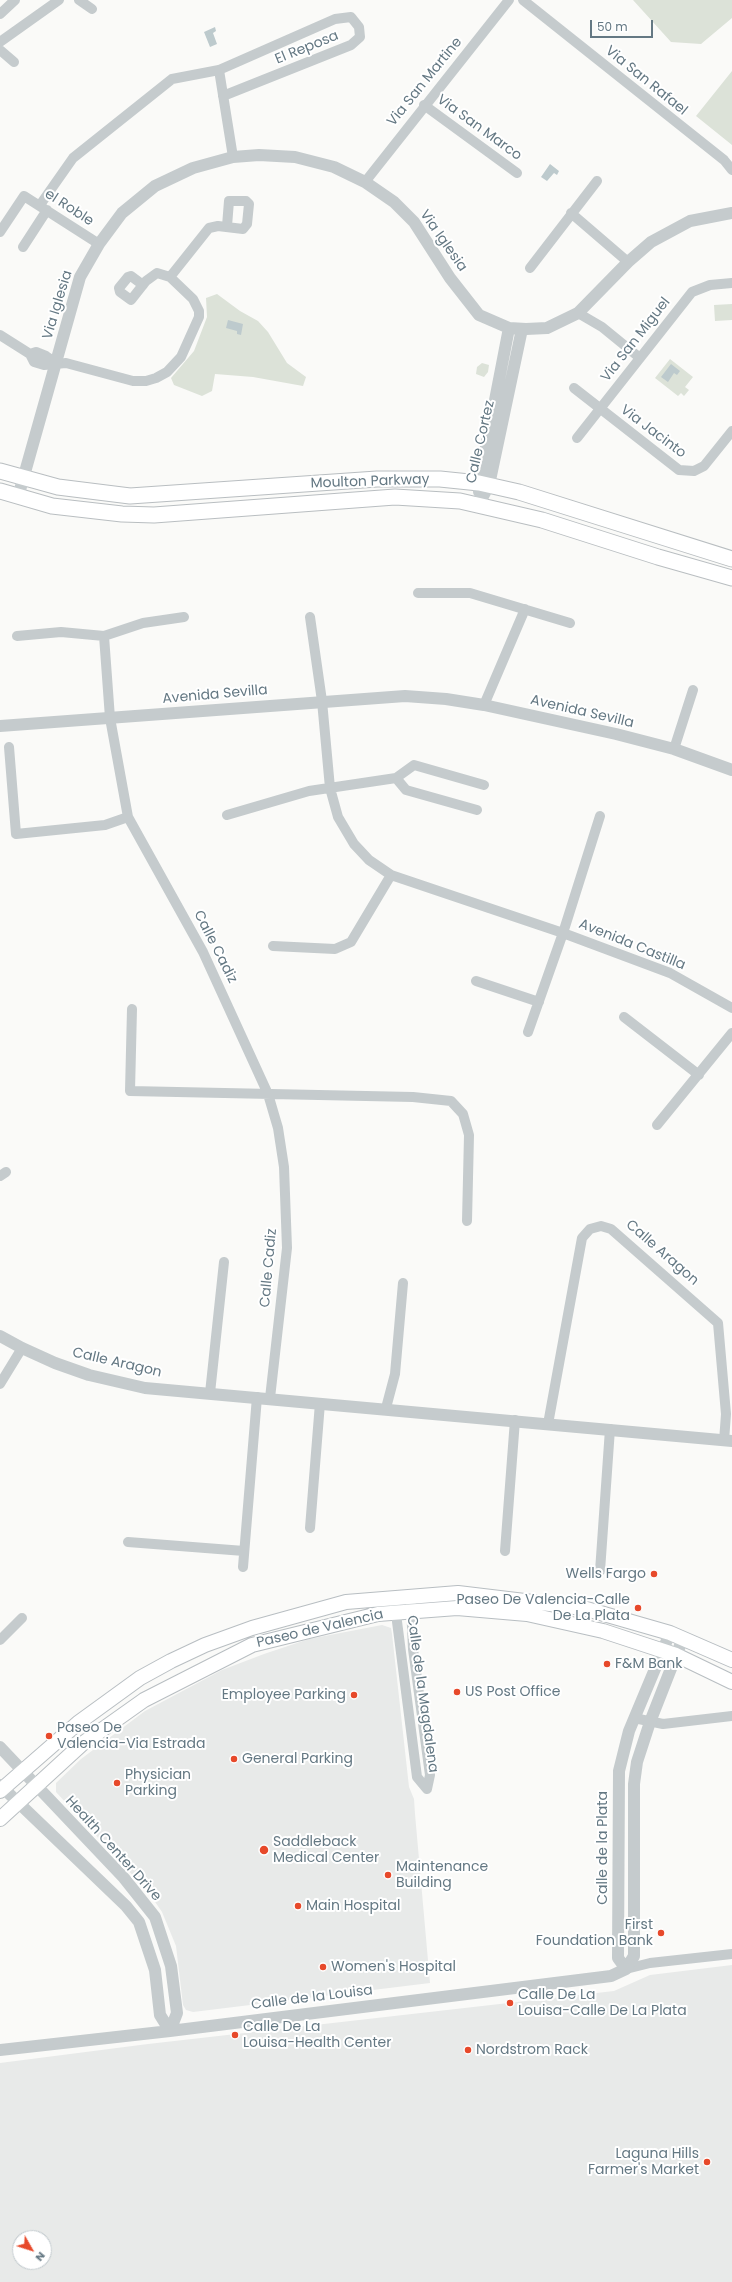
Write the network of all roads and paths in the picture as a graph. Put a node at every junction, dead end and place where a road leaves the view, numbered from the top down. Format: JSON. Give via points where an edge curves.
{"nodes":[{"id":1,"x":59,"y":0,"type":"edge"},
{"id":2,"x":80,"y":0,"type":"edge"},
{"id":3,"x":509,"y":0,"type":"edge"},
{"id":4,"x":523,"y":0,"type":"edge"},
{"id":5,"x":10,"y":2,"type":"edge"},
{"id":6,"x":92,"y":10,"type":"dead end"},
{"id":7,"x":0,"y":14,"type":"edge"},
{"id":8,"x":0,"y":42,"type":"edge"},
{"id":9,"x":0,"y":50,"type":"edge"},
{"id":10,"x":14,"y":62,"type":"dead end"},
{"id":11,"x":219,"y":70,"type":"junction"},
{"id":12,"x":223,"y":96,"type":"junction"},
{"id":13,"x":424,"y":106,"type":"junction"},
{"id":14,"x":233,"y":157,"type":"junction"},
{"id":15,"x":732,"y":170,"type":"edge"},
{"id":16,"x":517,"y":174,"type":"dead end"},
{"id":17,"x":597,"y":181,"type":"dead end"},
{"id":18,"x":365,"y":182,"type":"junction"},
{"id":19,"x":44,"y":208,"type":"junction"},
{"id":20,"x":571,"y":213,"type":"junction"},
{"id":21,"x":732,"y":213,"type":"edge"},
{"id":22,"x":227,"y":226,"type":"junction"},
{"id":23,"x":0,"y":232,"type":"edge"},
{"id":24,"x":99,"y":244,"type":"junction"},
{"id":25,"x":23,"y":247,"type":"dead end"},
{"id":26,"x":628,"y":262,"type":"junction"},
{"id":27,"x":530,"y":268,"type":"dead end"},
{"id":28,"x":170,"y":277,"type":"junction"},
{"id":29,"x":732,"y":283,"type":"edge"},
{"id":30,"x":142,"y":285,"type":"junction"},
{"id":31,"x":578,"y":313,"type":"junction"},
{"id":32,"x":509,"y":328,"type":"junction"},
{"id":33,"x":522,"y":329,"type":"junction"},
{"id":34,"x":0,"y":335,"type":"edge"},
{"id":35,"x":640,"y":358,"type":"junction"},
{"id":36,"x":56,"y":363,"type":"junction"},
{"id":37,"x":574,"y":388,"type":"dead end"},
{"id":38,"x":600,"y":409,"type":"junction"},
{"id":39,"x":730,"y":436,"type":"edge"},
{"id":40,"x":577,"y":438,"type":"dead end"},
{"id":41,"x":0,"y":471,"type":"edge"},
{"id":42,"x":23,"y":478,"type":"junction"},
{"id":43,"x":484,"y":484,"type":"junction"},
{"id":44,"x":0,"y":492,"type":"edge"},
{"id":45,"x":18,"y":497,"type":"junction"},
{"id":46,"x":479,"y":504,"type":"junction"},
{"id":47,"x":732,"y":559,"type":"edge"},
{"id":48,"x":732,"y":578,"type":"edge"},
{"id":49,"x":418,"y":593,"type":"dead end"},
{"id":50,"x":525,"y":609,"type":"junction"},
{"id":51,"x":184,"y":617,"type":"dead end"},
{"id":52,"x":310,"y":617,"type":"dead end"},
{"id":53,"x":570,"y":623,"type":"dead end"},
{"id":54,"x":17,"y":636,"type":"dead end"},
{"id":55,"x":104,"y":636,"type":"junction"},
{"id":56,"x":693,"y":690,"type":"dead end"},
{"id":57,"x":322,"y":701,"type":"junction"},
{"id":58,"x":484,"y":705,"type":"junction"},
{"id":59,"x":110,"y":718,"type":"junction"},
{"id":60,"x":0,"y":726,"type":"edge"},
{"id":61,"x":9,"y":747,"type":"dead end"},
{"id":62,"x":674,"y":749,"type":"junction"},
{"id":63,"x":732,"y":770,"type":"edge"},
{"id":64,"x":396,"y":778,"type":"junction"},
{"id":65,"x":484,"y":785,"type":"dead end"},
{"id":66,"x":330,"y":788,"type":"junction"},
{"id":67,"x":477,"y":810,"type":"dead end"},
{"id":68,"x":226,"y":815,"type":"dead end"},
{"id":69,"x":600,"y":816,"type":"dead end"},
{"id":70,"x":128,"y":817,"type":"junction"},
{"id":71,"x":391,"y":875,"type":"junction"},
{"id":72,"x":563,"y":933,"type":"junction"},
{"id":73,"x":272,"y":946,"type":"dead end"},
{"id":74,"x":476,"y":981,"type":"dead end"},
{"id":75,"x":538,"y":1002,"type":"junction"},
{"id":76,"x":732,"y":1008,"type":"edge"},
{"id":77,"x":132,"y":1009,"type":"dead end"},
{"id":78,"x":624,"y":1017,"type":"dead end"},
{"id":79,"x":528,"y":1032,"type":"dead end"},
{"id":80,"x":732,"y":1033,"type":"edge"},
{"id":81,"x":699,"y":1075,"type":"junction"},
{"id":82,"x":268,"y":1094,"type":"junction"},
{"id":83,"x":657,"y":1125,"type":"dead end"},
{"id":84,"x":467,"y":1221,"type":"dead end"},
{"id":85,"x":224,"y":1262,"type":"dead end"},
{"id":86,"x":403,"y":1284,"type":"dead end"},
{"id":87,"x":0,"y":1336,"type":"edge"},
{"id":88,"x":22,"y":1348,"type":"junction"},
{"id":89,"x":0,"y":1384,"type":"edge"},
{"id":90,"x":210,"y":1393,"type":"junction"},
{"id":91,"x":257,"y":1397,"type":"junction"},
{"id":92,"x":270,"y":1398,"type":"junction"},
{"id":93,"x":320,"y":1402,"type":"junction"},
{"id":94,"x":386,"y":1408,"type":"junction"},
{"id":95,"x":515,"y":1420,"type":"junction"},
{"id":96,"x":548,"y":1424,"type":"junction"},
{"id":97,"x":610,"y":1429,"type":"junction"},
{"id":98,"x":728,"y":1441,"type":"edge"},
{"id":99,"x":310,"y":1528,"type":"dead end"},
{"id":100,"x":128,"y":1542,"type":"dead end"},
{"id":101,"x":244,"y":1551,"type":"junction"},
{"id":102,"x":505,"y":1551,"type":"dead end"},
{"id":103,"x":243,"y":1567,"type":"dead end"},
{"id":104,"x":600,"y":1571,"type":"dead end"},
{"id":105,"x":410,"y":1597,"type":"junction"},
{"id":106,"x":394,"y":1598,"type":"junction"},
{"id":107,"x":412,"y":1612,"type":"junction"},
{"id":108,"x":396,"y":1613,"type":"junction"},
{"id":109,"x":22,"y":1618,"type":"dead end"},
{"id":110,"x":676,"y":1635,"type":"junction"},
{"id":111,"x":0,"y":1640,"type":"edge"},
{"id":112,"x":662,"y":1650,"type":"junction"},
{"id":113,"x":676,"y":1655,"type":"junction"},
{"id":114,"x":732,"y":1660,"type":"edge"},
{"id":115,"x":732,"y":1682,"type":"edge"},
{"id":116,"x":732,"y":1716,"type":"edge"},
{"id":117,"x":634,"y":1718,"type":"junction"},
{"id":118,"x":650,"y":1722,"type":"junction"},
{"id":119,"x":0,"y":1747,"type":"edge"},
{"id":120,"x":22,"y":1772,"type":"junction"},
{"id":121,"x":36,"y":1786,"type":"junction"},
{"id":122,"x":1,"y":1788,"type":"edge"},
{"id":123,"x":19,"y":1802,"type":"junction"},
{"id":124,"x":0,"y":1819,"type":"edge"},
{"id":125,"x":732,"y":1954,"type":"edge"},
{"id":126,"x":626,"y":1968,"type":"junction"},
{"id":127,"x":170,"y":2032,"type":"junction"},
{"id":128,"x":0,"y":2050,"type":"edge"}],
"edges":[{"from":1,"to":8,"type":"street"},
{"from":2,"to":6,"type":"street"},
{"from":3,"to":13,"type":"street","name":"Via San Martine"},
{"from":4,"to":15,"type":"street","name":"Via San Rafael","via":[[724,160]]},
{"from":5,"to":7,"type":"street"},
{"from":9,"to":10,"type":"street"},
{"from":11,"to":12,"type":"street"},
{"from":11,"to":12,"type":"street","name":"El Reposa","via":[[335,19],[351,17],[359,27],[360,37],[351,45]]},
{"from":11,"to":19,"type":"street","name":"El Reposa","via":[[172,79],[72,158]]},
{"from":12,"to":14,"type":"street"},
{"from":13,"to":16,"type":"street","name":"Via San Marco"},
{"from":13,"to":18,"type":"street","name":"Via San Martine"},
{"from":14,"to":18,"type":"street","name":"Via Iglesia","via":[[295,157],[334,167]]},
{"from":14,"to":24,"type":"street","name":"Via Iglesia","via":[[194,168],[155,186],[122,213]]},
{"from":17,"to":20,"type":"street"},
{"from":18,"to":32,"type":"street","name":"Via Iglesia","via":[[394,202],[414,222],[450,278],[479,315]]},
{"from":19,"to":23,"type":"street","name":"el Roble","via":[[24,196]]},
{"from":19,"to":24,"type":"street","name":"el Roble"},
{"from":19,"to":25,"type":"street","name":"El Reposa"},
{"from":20,"to":26,"type":"street"},
{"from":20,"to":27,"type":"street"},
{"from":21,"to":26,"type":"street","name":"Via Iglesia","via":[[690,221],[651,242]]},
{"from":22,"to":22,"type":"street","via":[[243,229],[247,224],[249,204],[246,201],[229,201]]},
{"from":22,"to":28,"type":"street","via":[[209,228]]},
{"from":24,"to":36,"type":"street","name":"Via Iglesia","via":[[80,277]]},
{"from":26,"to":31,"type":"street","name":"Via Iglesia"},
{"from":28,"to":30,"type":"street","via":[[157,273]]},
{"from":28,"to":36,"type":"street","via":[[190,294],[199,311],[196,327],[185,351],[167,372],[146,381],[133,381],[66,363]]},
{"from":29,"to":35,"type":"street","name":"Via San Miguel","via":[[710,285],[692,292]]},
{"from":30,"to":30,"type":"street","via":[[130,300],[119,288],[131,276]]},
{"from":31,"to":33,"type":"street","name":"Via Iglesia","via":[[547,328]]},
{"from":31,"to":35,"type":"street","via":[[602,327]]},
{"from":32,"to":33,"type":"street","name":"Via Iglesia"},
{"from":32,"to":43,"type":"street","name":"Calle Cortez"},
{"from":33,"to":43,"type":"street","name":"Calle Cortez"},
{"from":34,"to":36,"type":"street","via":[[30,354],[36,352]]},
{"from":35,"to":38,"type":"street","name":"Via San Miguel"},
{"from":36,"to":42,"type":"street","name":"Via Iglesia"},
{"from":37,"to":38,"type":"street","name":"Via Jacinto"},
{"from":38,"to":39,"type":"street","name":"Via Jacinto","via":[[674,467],[683,471],[694,471],[704,466]]},
{"from":38,"to":40,"type":"street","name":"Via San Miguel"},
{"from":41,"to":42,"type":"main road","name":"Moulton Parkway"},
{"from":42,"to":43,"type":"main road","name":"Moulton Parkway","via":[[66,488],[130,496],[377,479],[440,479]]},
{"from":42,"to":45,"type":"street","name":"Via Iglesia"},
{"from":43,"to":46,"type":"street","name":"Calle Cortez"},
{"from":43,"to":47,"type":"main road","name":"Moulton Parkway","via":[[519,492]]},
{"from":44,"to":45,"type":"main road","name":"Moulton Parkway"},
{"from":45,"to":46,"type":"main road","name":"Moulton Parkway","via":[[52,506],[87,511],[154,515],[395,497]]},
{"from":46,"to":48,"type":"main road","name":"Moulton Parkway","via":[[542,520]]},
{"from":49,"to":50,"type":"street","via":[[470,593]]},
{"from":50,"to":53,"type":"street"},
{"from":50,"to":58,"type":"street"},
{"from":51,"to":55,"type":"street","via":[[143,623]]},
{"from":52,"to":57,"type":"street"},
{"from":54,"to":55,"type":"street","via":[[61,632]]},
{"from":55,"to":59,"type":"street"},
{"from":56,"to":62,"type":"street"},
{"from":57,"to":58,"type":"street","name":"Avenida Sevilla","via":[[405,696]]},
{"from":57,"to":59,"type":"street","name":"Avenida Sevilla"},
{"from":57,"to":66,"type":"street","name":"Avenida Castilla"},
{"from":58,"to":62,"type":"street","name":"Avenida Sevilla"},
{"from":59,"to":60,"type":"street","name":"Avenida Sevilla"},
{"from":59,"to":70,"type":"street","name":"Calle Cadiz"},
{"from":61,"to":70,"type":"street","via":[[16,834],[105,825]]},
{"from":62,"to":63,"type":"street","name":"Avenida Sevilla"},
{"from":64,"to":65,"type":"street","via":[[414,766]]},
{"from":64,"to":66,"type":"street"},
{"from":64,"to":67,"type":"street","via":[[406,790]]},
{"from":66,"to":68,"type":"street","via":[[309,791]]},
{"from":66,"to":71,"type":"street","name":"Avenida Castilla","via":[[338,818],[354,844],[369,860]]},
{"from":69,"to":72,"type":"street","name":"Avenida Castilla"},
{"from":70,"to":82,"type":"street","name":"Calle Cadiz","via":[[203,952]]},
{"from":71,"to":72,"type":"street","name":"Avenida Castilla"},
{"from":71,"to":73,"type":"street","via":[[351,942],[335,948]]},
{"from":72,"to":75,"type":"street","name":"Avenida Castilla"},
{"from":72,"to":76,"type":"street","name":"Avenida Castilla","via":[[670,973]]},
{"from":74,"to":75,"type":"street"},
{"from":75,"to":79,"type":"street","name":"Avenida Castilla"},
{"from":77,"to":82,"type":"street","via":[[130,1091]]},
{"from":78,"to":81,"type":"street"},
{"from":80,"to":81,"type":"street"},
{"from":81,"to":83,"type":"street"},
{"from":82,"to":84,"type":"street","via":[[413,1097],[451,1101],[463,1114],[469,1135]]},
{"from":82,"to":92,"type":"street","name":"Calle Cadiz","via":[[278,1128],[287,1209],[287,1248]]},
{"from":85,"to":90,"type":"street"},
{"from":86,"to":94,"type":"street","via":[[395,1374]]},
{"from":87,"to":88,"type":"street","name":"Calle Aragon"},
{"from":88,"to":89,"type":"street"},
{"from":88,"to":90,"type":"street","name":"Calle Aragon","via":[[89,1375],[145,1388]]},
{"from":90,"to":91,"type":"street","name":"Calle Aragon"},
{"from":91,"to":92,"type":"street","name":"Calle Aragon"},
{"from":91,"to":101,"type":"street"},
{"from":92,"to":93,"type":"street","name":"Calle Aragon"},
{"from":93,"to":94,"type":"street","name":"Calle Aragon"},
{"from":93,"to":99,"type":"street"},
{"from":94,"to":95,"type":"street","name":"Calle Aragon"},
{"from":95,"to":96,"type":"street","name":"Calle Aragon"},
{"from":95,"to":102,"type":"street"},
{"from":96,"to":97,"type":"street","name":"Calle Aragon"},
{"from":96,"to":98,"type":"street","name":"Calle Aragon","via":[[582,1238],[590,1229],[601,1226],[611,1229],[718,1323]]},
{"from":97,"to":98,"type":"street","name":"Calle Aragon"},
{"from":97,"to":104,"type":"street"},
{"from":100,"to":101,"type":"street"},
{"from":101,"to":103,"type":"street"},
{"from":105,"to":106,"type":"main road","name":"Paseo de Valencia"},
{"from":105,"to":107,"type":"street","name":"Calle de la Magdalena"},
{"from":105,"to":110,"type":"main road","name":"Paseo de Valencia","via":[[458,1593],[584,1608]]},
{"from":106,"to":108,"type":"street","name":"Calle de la Magdalena"},
{"from":106,"to":120,"type":"main road","name":"Paseo de Valencia","via":[[346,1602],[252,1628],[205,1645],[140,1678],[78,1723]]},
{"from":107,"to":108,"type":"main road","name":"Paseo de Valencia"},
{"from":107,"to":108,"type":"street","name":"Calle de la Magdalena","via":[[413,1649],[430,1775],[427,1789],[417,1777]]},
{"from":107,"to":112,"type":"main road","name":"Paseo de Valencia","via":[[457,1608],[527,1614],[603,1631]]},
{"from":108,"to":121,"type":"main road","name":"Paseo de Valencia","via":[[378,1614],[252,1645],[144,1700],[82,1744]]},
{"from":109,"to":111,"type":"street"},
{"from":110,"to":112,"type":"street","name":"Calle de la Plata"},
{"from":110,"to":113,"type":"street"},
{"from":110,"to":114,"type":"main road","name":"Paseo de Valencia"},
{"from":112,"to":113,"type":"main road","name":"Paseo de Valencia"},
{"from":112,"to":117,"type":"street","name":"Calle de la Plata"},
{"from":113,"to":115,"type":"main road","name":"Paseo de Valencia"},
{"from":113,"to":118,"type":"street"},
{"from":116,"to":118,"type":"street","via":[[663,1724]]},
{"from":117,"to":118,"type":"street"},
{"from":117,"to":126,"type":"street","name":"Calle de la Plata","via":[[623,1749],[618,1783],[618,1958]]},
{"from":118,"to":126,"type":"street","via":[[637,1762],[634,1784],[634,1956]]},
{"from":119,"to":120,"type":"street","name":"Health Center Drive"},
{"from":120,"to":121,"type":"street","name":"Health Center Drive"},
{"from":120,"to":122,"type":"main road","name":"Paseo de Valencia"},
{"from":121,"to":123,"type":"main road","name":"Paseo de Valencia"},
{"from":121,"to":127,"type":"street","name":"Health Center Drive","via":[[124,1878],[155,1918],[171,1966],[177,2013]]},
{"from":122,"to":123,"type":"street","name":"Health Center Drive"},
{"from":123,"to":124,"type":"main road","name":"Paseo de Valencia"},
{"from":123,"to":127,"type":"street","name":"Health Center Drive","via":[[126,1906],[139,1922],[155,1970],[160,2016]]},
{"from":125,"to":126,"type":"street"},
{"from":126,"to":127,"type":"street","name":"Calle de la Louisa","via":[[611,1976]]},
{"from":127,"to":128,"type":"street","name":"Calle de la Louisa"}]}
